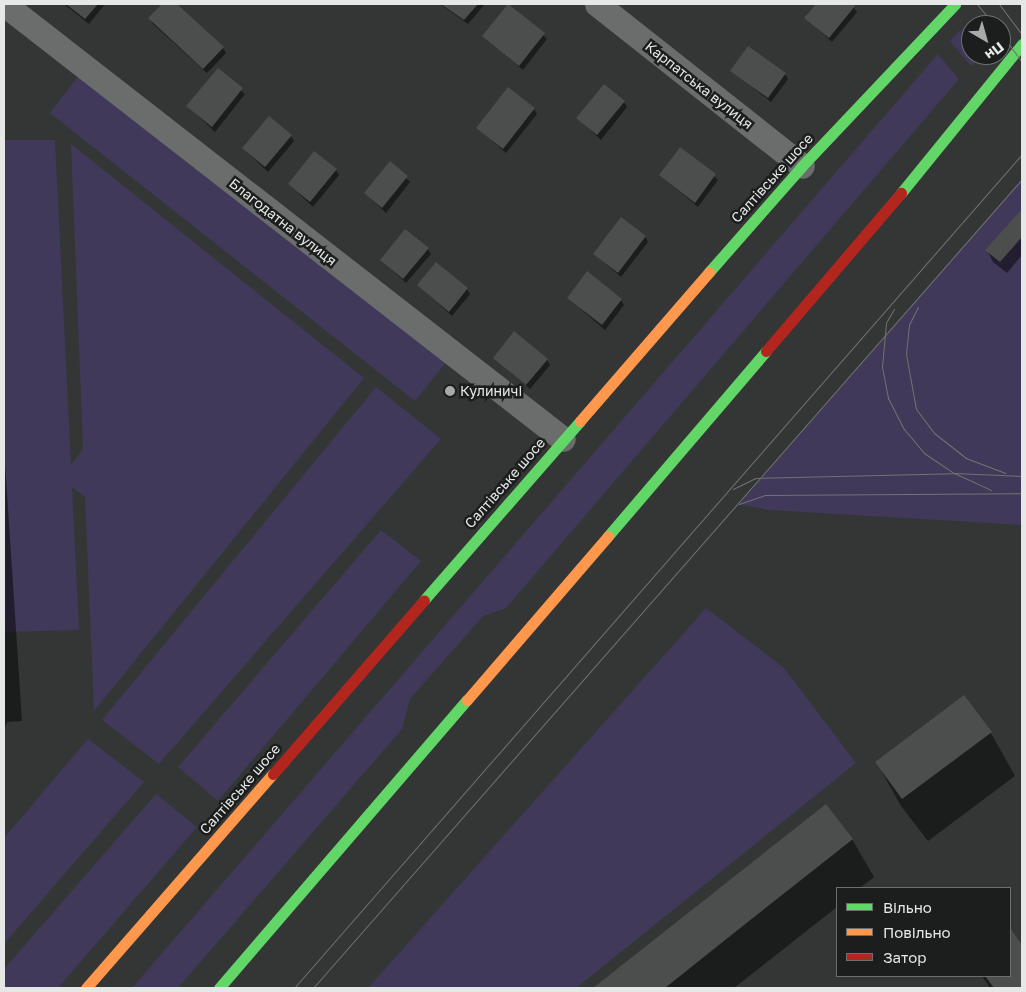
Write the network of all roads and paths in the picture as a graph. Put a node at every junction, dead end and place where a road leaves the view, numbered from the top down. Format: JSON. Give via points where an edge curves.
{"nodes":[{"id":1,"x":4,"y":4,"type":"edge"},
{"id":2,"x":597,"y":4,"type":"edge"},
{"id":3,"x":955,"y":4,"type":"edge"},
{"id":4,"x":1022,"y":44,"type":"edge"},
{"id":5,"x":802,"y":166,"type":"junction"},
{"id":6,"x":563,"y":439,"type":"junction"},
{"id":7,"x":86,"y":988,"type":"edge"},
{"id":8,"x":219,"y":988,"type":"edge"}],
"edges":[{"from":1,"to":6,"type":"street","name":"Благодатна вулиця"},
{"from":2,"to":5,"type":"street","name":"Карпатська вулиця"},
{"from":3,"to":5,"type":"main road","name":"Салтівське шосе"},
{"from":4,"to":8,"type":"main road","via":[[877,222]]},
{"from":5,"to":6,"type":"main road","name":"Салтівське шосе"},
{"from":6,"to":7,"type":"main road","name":"Салтівське шосе"}]}
